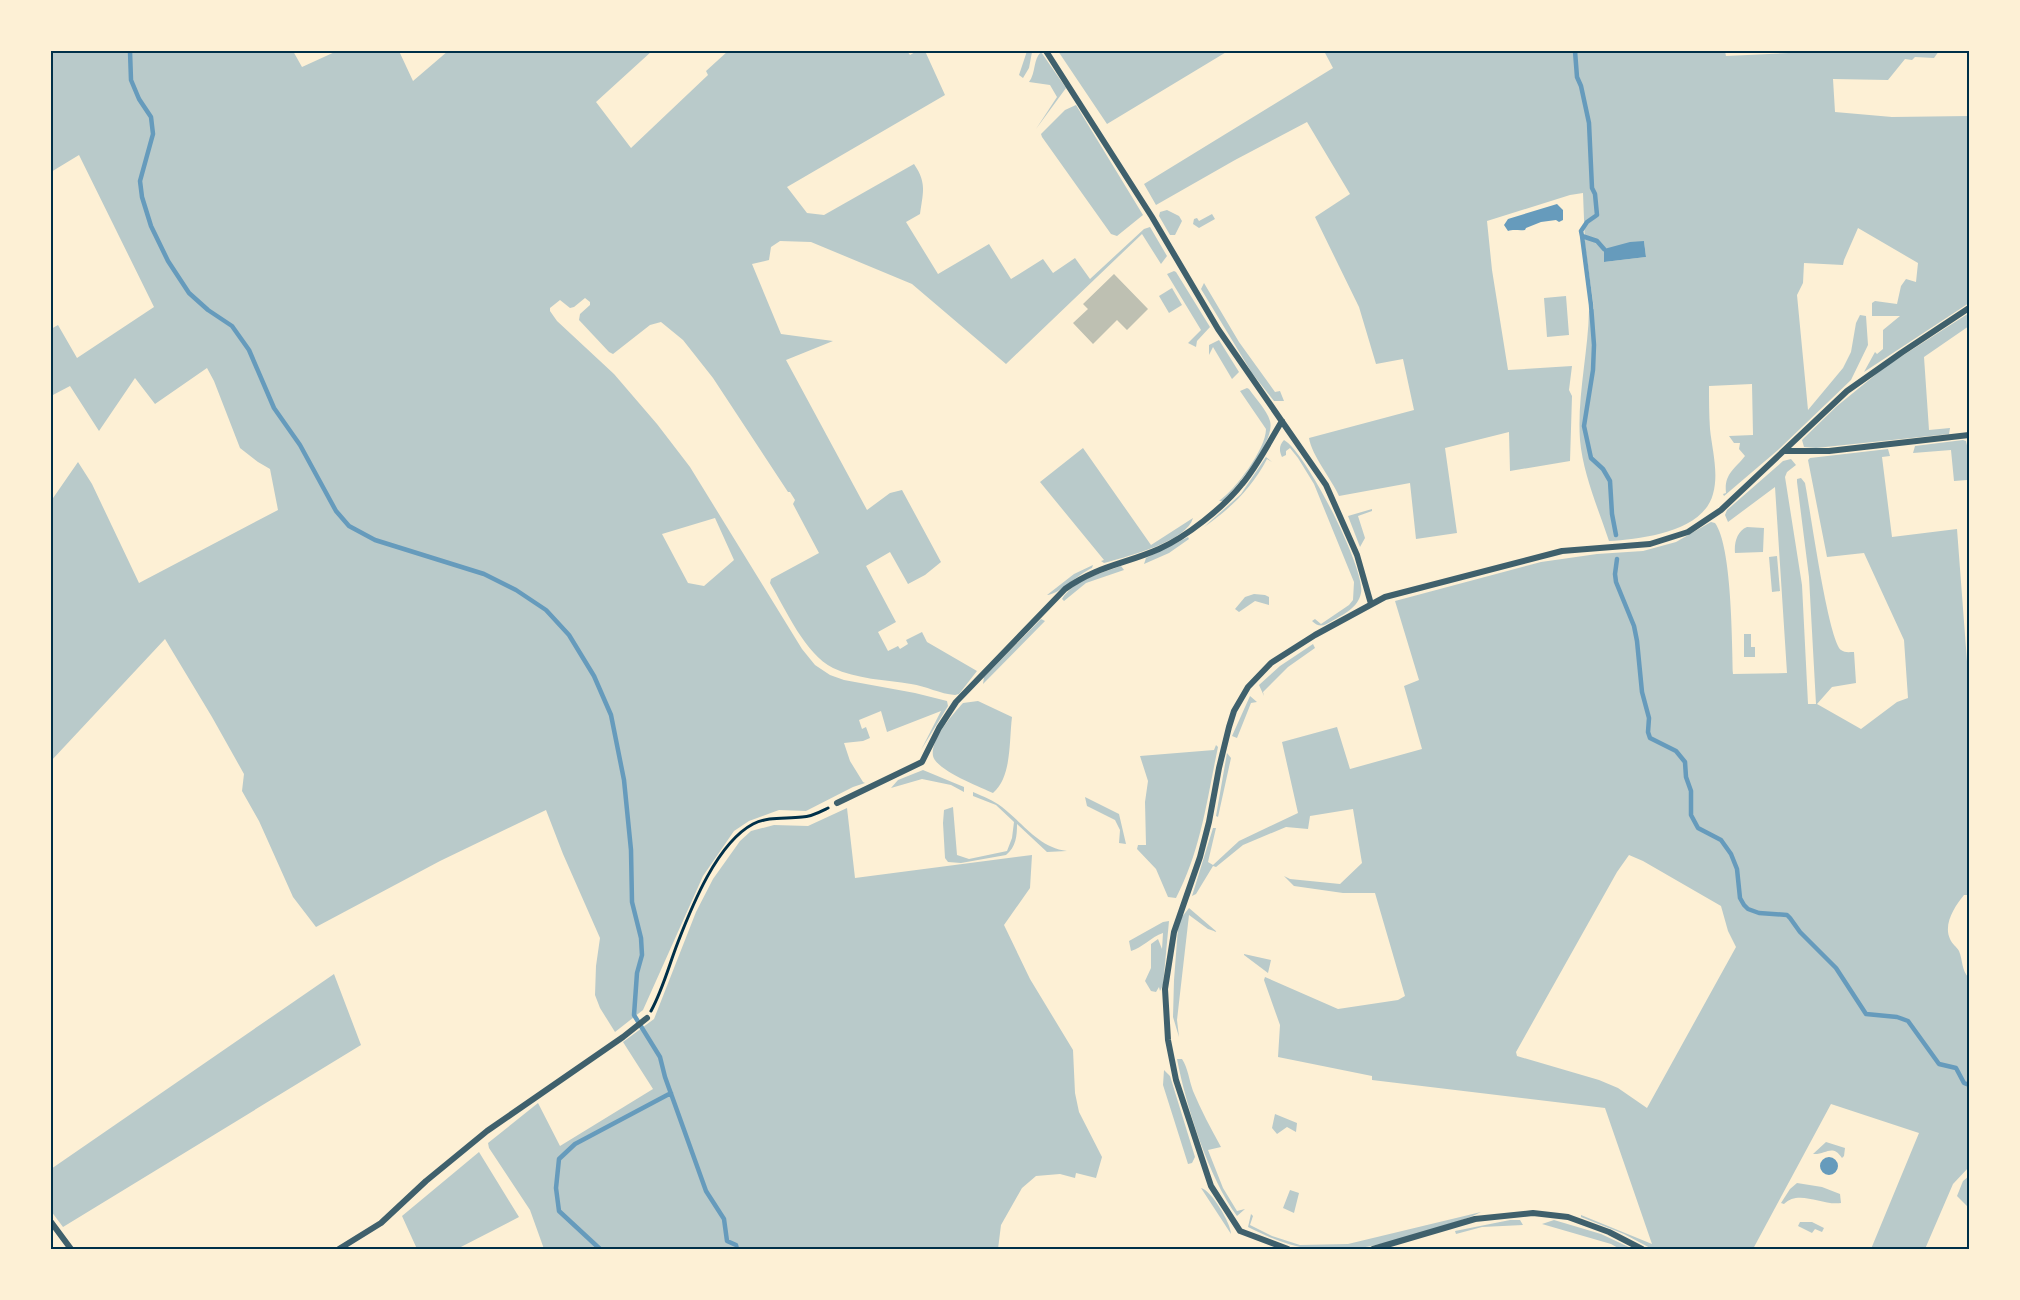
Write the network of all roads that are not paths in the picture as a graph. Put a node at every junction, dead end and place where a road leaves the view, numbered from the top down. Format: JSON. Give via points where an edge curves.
{"nodes":[{"id":1,"x":1046,"y":51,"type":"edge"},
{"id":2,"x":1969,"y":308,"type":"edge"},
{"id":3,"x":1282,"y":421,"type":"junction"},
{"id":4,"x":1969,"y":435,"type":"edge"},
{"id":5,"x":1785,"y":451,"type":"junction"},
{"id":6,"x":1371,"y":604,"type":"junction"},
{"id":7,"x":837,"y":803,"type":"road end"},
{"id":8,"x":647,"y":1018,"type":"road end"},
{"id":9,"x":51,"y":1222,"type":"edge"},
{"id":10,"x":71,"y":1249,"type":"edge"},
{"id":11,"x":339,"y":1249,"type":"edge"},
{"id":12,"x":1288,"y":1249,"type":"edge"},
{"id":13,"x":1373,"y":1249,"type":"edge"},
{"id":14,"x":1642,"y":1249,"type":"edge"}],
"edges":[{"from":1,"to":3,"type":"street","via":[[1218,329]]},
{"from":2,"to":5,"type":"street","via":[[1847,391]]},
{"from":3,"to":6,"type":"street","via":[[1326,486],[1357,555]]},
{"from":3,"to":7,"type":"street","via":[[1242,485],[1218,508],[1161,548],[1101,568],[1065,589],[956,702],[922,762]]},
{"from":4,"to":5,"type":"street","via":[[1829,451]]},
{"from":5,"to":6,"type":"street","via":[[1721,510],[1688,532],[1650,544],[1562,551],[1385,597]]},
{"from":6,"to":12,"type":"street","via":[[1271,663],[1241,698],[1225,741],[1200,857],[1174,932],[1167,980],[1168,1040],[1173,1069],[1211,1186],[1240,1231]]},
{"from":8,"to":11,"type":"street","via":[[487,1131],[381,1222]]},
{"from":9,"to":10,"type":"street"},
{"from":13,"to":14,"type":"street","via":[[1475,1219],[1533,1213],[1568,1217]]}]}
